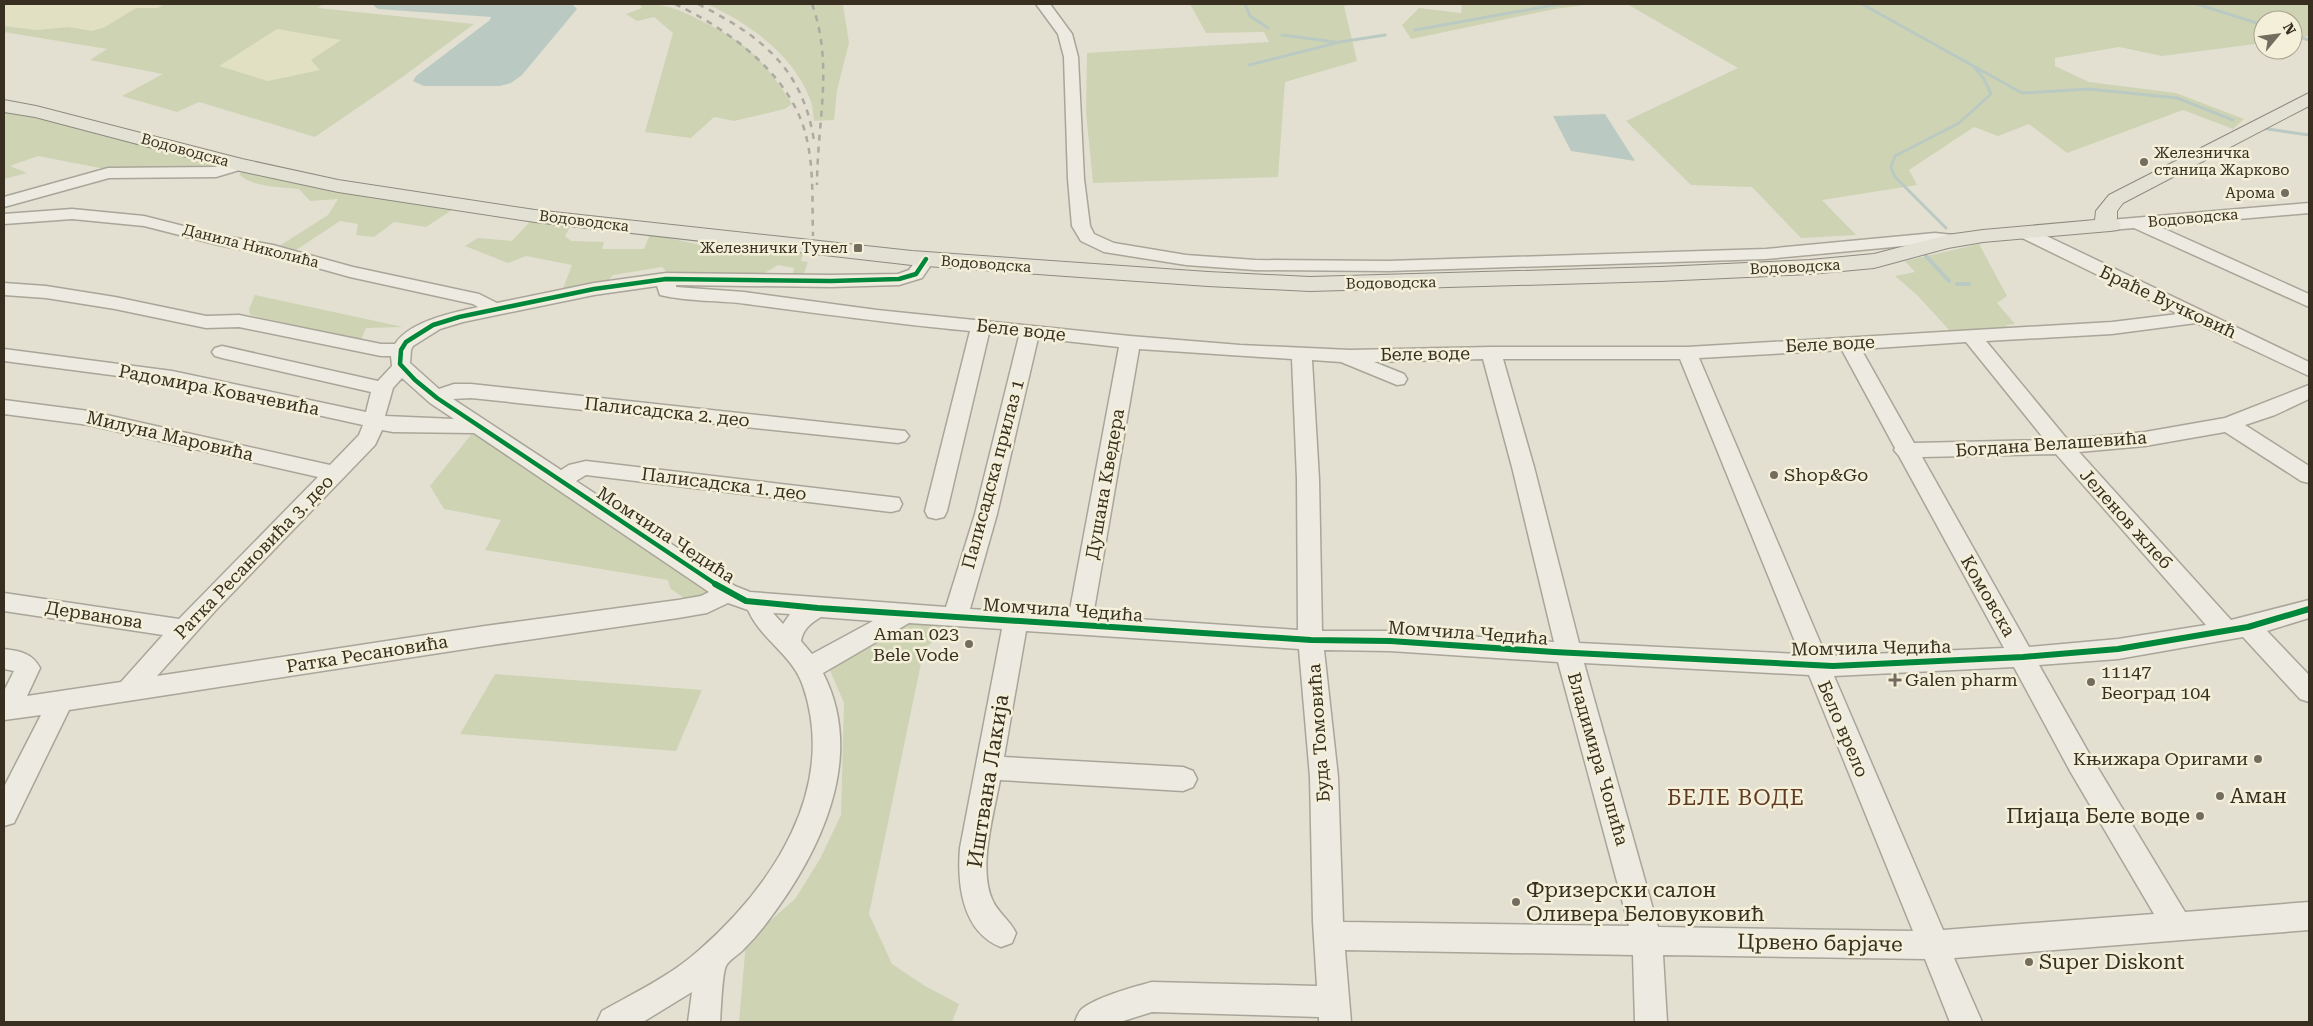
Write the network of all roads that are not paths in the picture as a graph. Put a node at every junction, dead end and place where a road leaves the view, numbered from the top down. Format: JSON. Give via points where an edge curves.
{"nodes":[{"id":1,"x":1044,"y":4,"type":"edge"},
{"id":2,"x":2309,"y":98,"type":"edge"},
{"id":3,"x":4,"y":106,"type":"edge"},
{"id":4,"x":240,"y":165,"type":"junction"},
{"id":5,"x":4,"y":202,"type":"edge"},
{"id":6,"x":2309,"y":208,"type":"edge"},
{"id":7,"x":2278,"y":211,"type":"junction"},
{"id":8,"x":4,"y":219,"type":"edge"},
{"id":9,"x":2137,"y":223,"type":"junction"},
{"id":10,"x":2110,"y":225,"type":"junction"},
{"id":11,"x":2309,"y":225,"type":"edge"},
{"id":12,"x":2026,"y":234,"type":"junction"},
{"id":13,"x":1957,"y":240,"type":"junction"},
{"id":14,"x":1874,"y":244,"type":"junction"},
{"id":15,"x":1892,"y":258,"type":"junction"},
{"id":16,"x":919,"y":259,"type":"junction"},
{"id":17,"x":666,"y":279,"type":"junction"},
{"id":18,"x":4,"y":289,"type":"edge"},
{"id":19,"x":2309,"y":301,"type":"edge"},
{"id":20,"x":493,"y":310,"type":"junction"},
{"id":21,"x":2197,"y":317,"type":"junction"},
{"id":22,"x":981,"y":326,"type":"junction"},
{"id":23,"x":1030,"y":331,"type":"junction"},
{"id":24,"x":1972,"y":337,"type":"junction"},
{"id":25,"x":1130,"y":342,"type":"junction"},
{"id":26,"x":1848,"y":343,"type":"junction"},
{"id":27,"x":222,"y":352,"type":"dead end"},
{"id":28,"x":1686,"y":352,"type":"junction"},
{"id":29,"x":1491,"y":353,"type":"junction"},
{"id":30,"x":4,"y":355,"type":"edge"},
{"id":31,"x":1302,"y":355,"type":"junction"},
{"id":32,"x":1335,"y":356,"type":"junction"},
{"id":33,"x":402,"y":359,"type":"junction"},
{"id":34,"x":2309,"y":370,"type":"edge"},
{"id":35,"x":1397,"y":379,"type":"dead end"},
{"id":36,"x":382,"y":388,"type":"junction"},
{"id":37,"x":2309,"y":391,"type":"edge"},
{"id":38,"x":436,"y":398,"type":"junction"},
{"id":39,"x":4,"y":407,"type":"edge"},
{"id":40,"x":374,"y":420,"type":"junction"},
{"id":41,"x":2228,"y":424,"type":"junction"},
{"id":42,"x":478,"y":426,"type":"junction"},
{"id":43,"x":898,"y":436,"type":"dead end"},
{"id":44,"x":2062,"y":447,"type":"junction"},
{"id":45,"x":1905,"y":450,"type":"junction"},
{"id":46,"x":334,"y":473,"type":"junction"},
{"id":47,"x":2309,"y":476,"type":"edge"},
{"id":48,"x":560,"y":480,"type":"junction"},
{"id":49,"x":891,"y":504,"type":"dead end"},
{"id":50,"x":936,"y":511,"type":"dead end"},
{"id":51,"x":727,"y":592,"type":"junction"},
{"id":52,"x":4,"y":602,"type":"edge"},
{"id":53,"x":759,"y":602,"type":"junction"},
{"id":54,"x":818,"y":608,"type":"junction"},
{"id":55,"x":2309,"y":609,"type":"edge"},
{"id":56,"x":905,"y":614,"type":"junction"},
{"id":57,"x":955,"y":617,"type":"junction"},
{"id":58,"x":1016,"y":620,"type":"junction"},
{"id":59,"x":1079,"y":625,"type":"junction"},
{"id":60,"x":2236,"y":628,"type":"junction"},
{"id":61,"x":184,"y":629,"type":"junction"},
{"id":62,"x":1311,"y":640,"type":"junction"},
{"id":63,"x":788,"y":643,"type":"junction"},
{"id":64,"x":1569,"y":653,"type":"junction"},
{"id":65,"x":2023,"y":657,"type":"junction"},
{"id":66,"x":4,"y":659,"type":"edge"},
{"id":67,"x":1817,"y":666,"type":"junction"},
{"id":68,"x":808,"y":669,"type":"junction"},
{"id":69,"x":128,"y":691,"type":"junction"},
{"id":70,"x":2309,"y":692,"type":"edge"},
{"id":71,"x":61,"y":701,"type":"junction"},
{"id":72,"x":5,"y":710,"type":"edge"},
{"id":73,"x":989,"y":768,"type":"junction"},
{"id":74,"x":1183,"y":779,"type":"dead end"},
{"id":75,"x":4,"y":814,"type":"edge"},
{"id":76,"x":2309,"y":916,"type":"edge"},
{"id":77,"x":2176,"y":924,"type":"junction"},
{"id":78,"x":1000,"y":933,"type":"dead end"},
{"id":79,"x":1329,"y":936,"type":"junction"},
{"id":80,"x":1647,"y":941,"type":"junction"},
{"id":81,"x":1933,"y":945,"type":"junction"},
{"id":82,"x":712,"y":958,"type":"junction"},
{"id":83,"x":1334,"y":1012,"type":"edge"},
{"id":84,"x":613,"y":1022,"type":"edge"},
{"id":85,"x":704,"y":1022,"type":"edge"},
{"id":86,"x":1091,"y":1022,"type":"edge"},
{"id":87,"x":1651,"y":1022,"type":"edge"},
{"id":88,"x":1966,"y":1022,"type":"edge"}],
"edges":[{"from":1,"to":14,"type":"street","name":"Водоводска","via":[[1065,34],[1072,58],[1081,226],[1084,234],[1110,248],[1186,260],[1286,266],[1517,263],[1766,254]]},
{"from":2,"to":10,"type":"main road","via":[[2116,199],[2106,212]]},
{"from":3,"to":4,"type":"main road","name":"Водоводска"},
{"from":4,"to":5,"type":"street","via":[[216,172],[108,173]]},
{"from":4,"to":16,"type":"main road","name":"Водоводска","via":[[338,186],[535,216]]},
{"from":6,"to":7,"type":"street","name":"Водоводска"},
{"from":7,"to":9,"type":"street","name":"Водоводска"},
{"from":7,"to":11,"type":"street"},
{"from":8,"to":20,"type":"street","name":"Данила Николића","via":[[72,214],[163,224],[350,272],[479,300]]},
{"from":9,"to":10,"type":"street","name":"Водоводска"},
{"from":9,"to":19,"type":"street"},
{"from":10,"to":12,"type":"main road","name":"Водоводска"},
{"from":12,"to":13,"type":"main road","name":"Водоводска"},
{"from":12,"to":21,"type":"street","name":"Браће Вучковић"},
{"from":13,"to":14,"type":"street","name":"Водоводска","via":[[1935,238]]},
{"from":13,"to":15,"type":"main road","name":"Водоводска"},
{"from":14,"to":15,"type":"street"},
{"from":15,"to":16,"type":"main road","name":"Водоводска","via":[[1848,264],[1713,272],[1392,284],[1208,279]]},
{"from":16,"to":17,"type":"street","via":[[916,274],[888,280]]},
{"from":17,"to":20,"type":"street","via":[[617,284]]},
{"from":17,"to":22,"type":"street","name":"Беле воде","via":[[667,291],[683,294],[744,298]]},
{"from":18,"to":33,"type":"street","via":[[115,303],[206,322],[239,321],[386,351]]},
{"from":20,"to":33,"type":"street","via":[[433,325],[410,339]]},
{"from":21,"to":24,"type":"street","name":"Беле воде","via":[[2112,328]]},
{"from":21,"to":34,"type":"street","name":"Браће Вучковић"},
{"from":22,"to":23,"type":"street","name":"Беле воде"},
{"from":22,"to":50,"type":"street"},
{"from":23,"to":25,"type":"street","name":"Беле воде"},
{"from":23,"to":57,"type":"street","name":"Палисадска прилаз 1","via":[[986,514]]},
{"from":24,"to":26,"type":"street","name":"Беле воде"},
{"from":24,"to":44,"type":"street","name":"Јеленов жлеб"},
{"from":25,"to":31,"type":"street","name":"Беле воде"},
{"from":25,"to":59,"type":"street","name":"Душана Кведера"},
{"from":26,"to":28,"type":"street","name":"Беле воде"},
{"from":26,"to":45,"type":"street","name":"Комовска"},
{"from":27,"to":36,"type":"street"},
{"from":28,"to":29,"type":"street","name":"Беле воде"},
{"from":28,"to":67,"type":"street","name":"Бело врело"},
{"from":29,"to":32,"type":"street","name":"Беле воде"},
{"from":29,"to":64,"type":"street","name":"Владимира Чопића"},
{"from":30,"to":40,"type":"street","name":"Радомира Ковачевића","via":[[172,377]]},
{"from":31,"to":32,"type":"street","name":"Беле воде"},
{"from":31,"to":62,"type":"street","name":"Буда Томовића"},
{"from":32,"to":35,"type":"street"},
{"from":33,"to":36,"type":"street"},
{"from":33,"to":38,"type":"street","name":"Момчила Чедића"},
{"from":36,"to":40,"type":"street","name":"Ратка Ресановића 3. део"},
{"from":37,"to":41,"type":"street","name":"Богдана Велашевића"},
{"from":38,"to":42,"type":"street","name":"Момчила Чедића"},
{"from":38,"to":43,"type":"street","name":"Палисадска 2. део","via":[[454,391],[471,390]]},
{"from":39,"to":46,"type":"street","name":"Милуна Маровића","via":[[89,418]]},
{"from":40,"to":42,"type":"street","via":[[407,427]]},
{"from":40,"to":46,"type":"street","name":"Ратка Ресановића 3. део","via":[[367,440]]},
{"from":41,"to":44,"type":"street","name":"Богдана Велашевића","via":[[2145,439]]},
{"from":41,"to":47,"type":"street"},
{"from":42,"to":48,"type":"street","name":"Момчила Чедића"},
{"from":44,"to":45,"type":"street","name":"Богдана Велашевића"},
{"from":44,"to":60,"type":"street","name":"Јеленов жлеб"},
{"from":45,"to":65,"type":"street","name":"Комовска"},
{"from":46,"to":61,"type":"street","name":"Ратка Ресановића 3. део"},
{"from":48,"to":49,"type":"street","name":"Палисадска 1. део","via":[[586,468]]},
{"from":48,"to":51,"type":"street","name":"Момчила Чедића"},
{"from":51,"to":53,"type":"street","name":"Момчила Чедића","via":[[741,599]]},
{"from":51,"to":69,"type":"street","name":"Ратка Ресановића","via":[[707,604],[678,609]]},
{"from":52,"to":61,"type":"street","name":"Дерванова"},
{"from":53,"to":54,"type":"street","name":"Момчила Чедића"},
{"from":53,"to":63,"type":"street","via":[[761,616]]},
{"from":54,"to":56,"type":"street","name":"Момчила Чедића"},
{"from":54,"to":63,"type":"street","via":[[797,622]]},
{"from":55,"to":60,"type":"street","name":"Момчила Чедића"},
{"from":56,"to":57,"type":"street","name":"Момчила Чедића"},
{"from":56,"to":68,"type":"street"},
{"from":57,"to":58,"type":"street","name":"Момчила Чедића"},
{"from":58,"to":59,"type":"street","name":"Момчила Чедића"},
{"from":58,"to":73,"type":"street","name":"Иштвана Лакија"},
{"from":59,"to":62,"type":"street","name":"Момчила Чедића"},
{"from":60,"to":65,"type":"street","name":"Момчила Чедића","via":[[2118,649]]},
{"from":60,"to":70,"type":"street"},
{"from":61,"to":69,"type":"street","name":"Ратка Ресановића 3. део"},
{"from":62,"to":64,"type":"street","name":"Момчила Чедића","via":[[1390,641]]},
{"from":62,"to":79,"type":"street","name":"Буда Томовића","via":[[1324,777]]},
{"from":63,"to":68,"type":"street"},
{"from":64,"to":67,"type":"street","name":"Момчила Чедића"},
{"from":64,"to":80,"type":"street","name":"Владимира Чопића"},
{"from":65,"to":67,"type":"street","name":"Момчила Чедића"},
{"from":65,"to":77,"type":"street","name":"Комовска","via":[[2080,763]]},
{"from":66,"to":72,"type":"street","via":[[19,661],[26,668]]},
{"from":67,"to":81,"type":"street","name":"Бело врело"},
{"from":68,"to":82,"type":"street","via":[[825,716],[827,749],[821,789],[808,833],[756,913]]},
{"from":69,"to":71,"type":"street","name":"Ратка Ресановића"},
{"from":71,"to":72,"type":"street","name":"Ратка Ресановића"},
{"from":71,"to":75,"type":"street"},
{"from":73,"to":74,"type":"street"},
{"from":73,"to":78,"type":"street","name":"Иштвана Лакија","via":[[972,876],[977,902]]},
{"from":76,"to":77,"type":"street","name":"Црвено барјаче"},
{"from":77,"to":81,"type":"street","name":"Црвено барјаче"},
{"from":79,"to":80,"type":"street","name":"Црвено барјаче"},
{"from":79,"to":83,"type":"street","name":"Буда Томовића"},
{"from":80,"to":81,"type":"street","name":"Црвено барјаче"},
{"from":80,"to":87,"type":"street","name":"Владимира Чопића"},
{"from":81,"to":88,"type":"street","name":"Бело врело"},
{"from":82,"to":84,"type":"street","via":[[676,986]]},
{"from":82,"to":85,"type":"street"},
{"from":83,"to":86,"type":"street","via":[[1152,997],[1103,1013]]}]}
